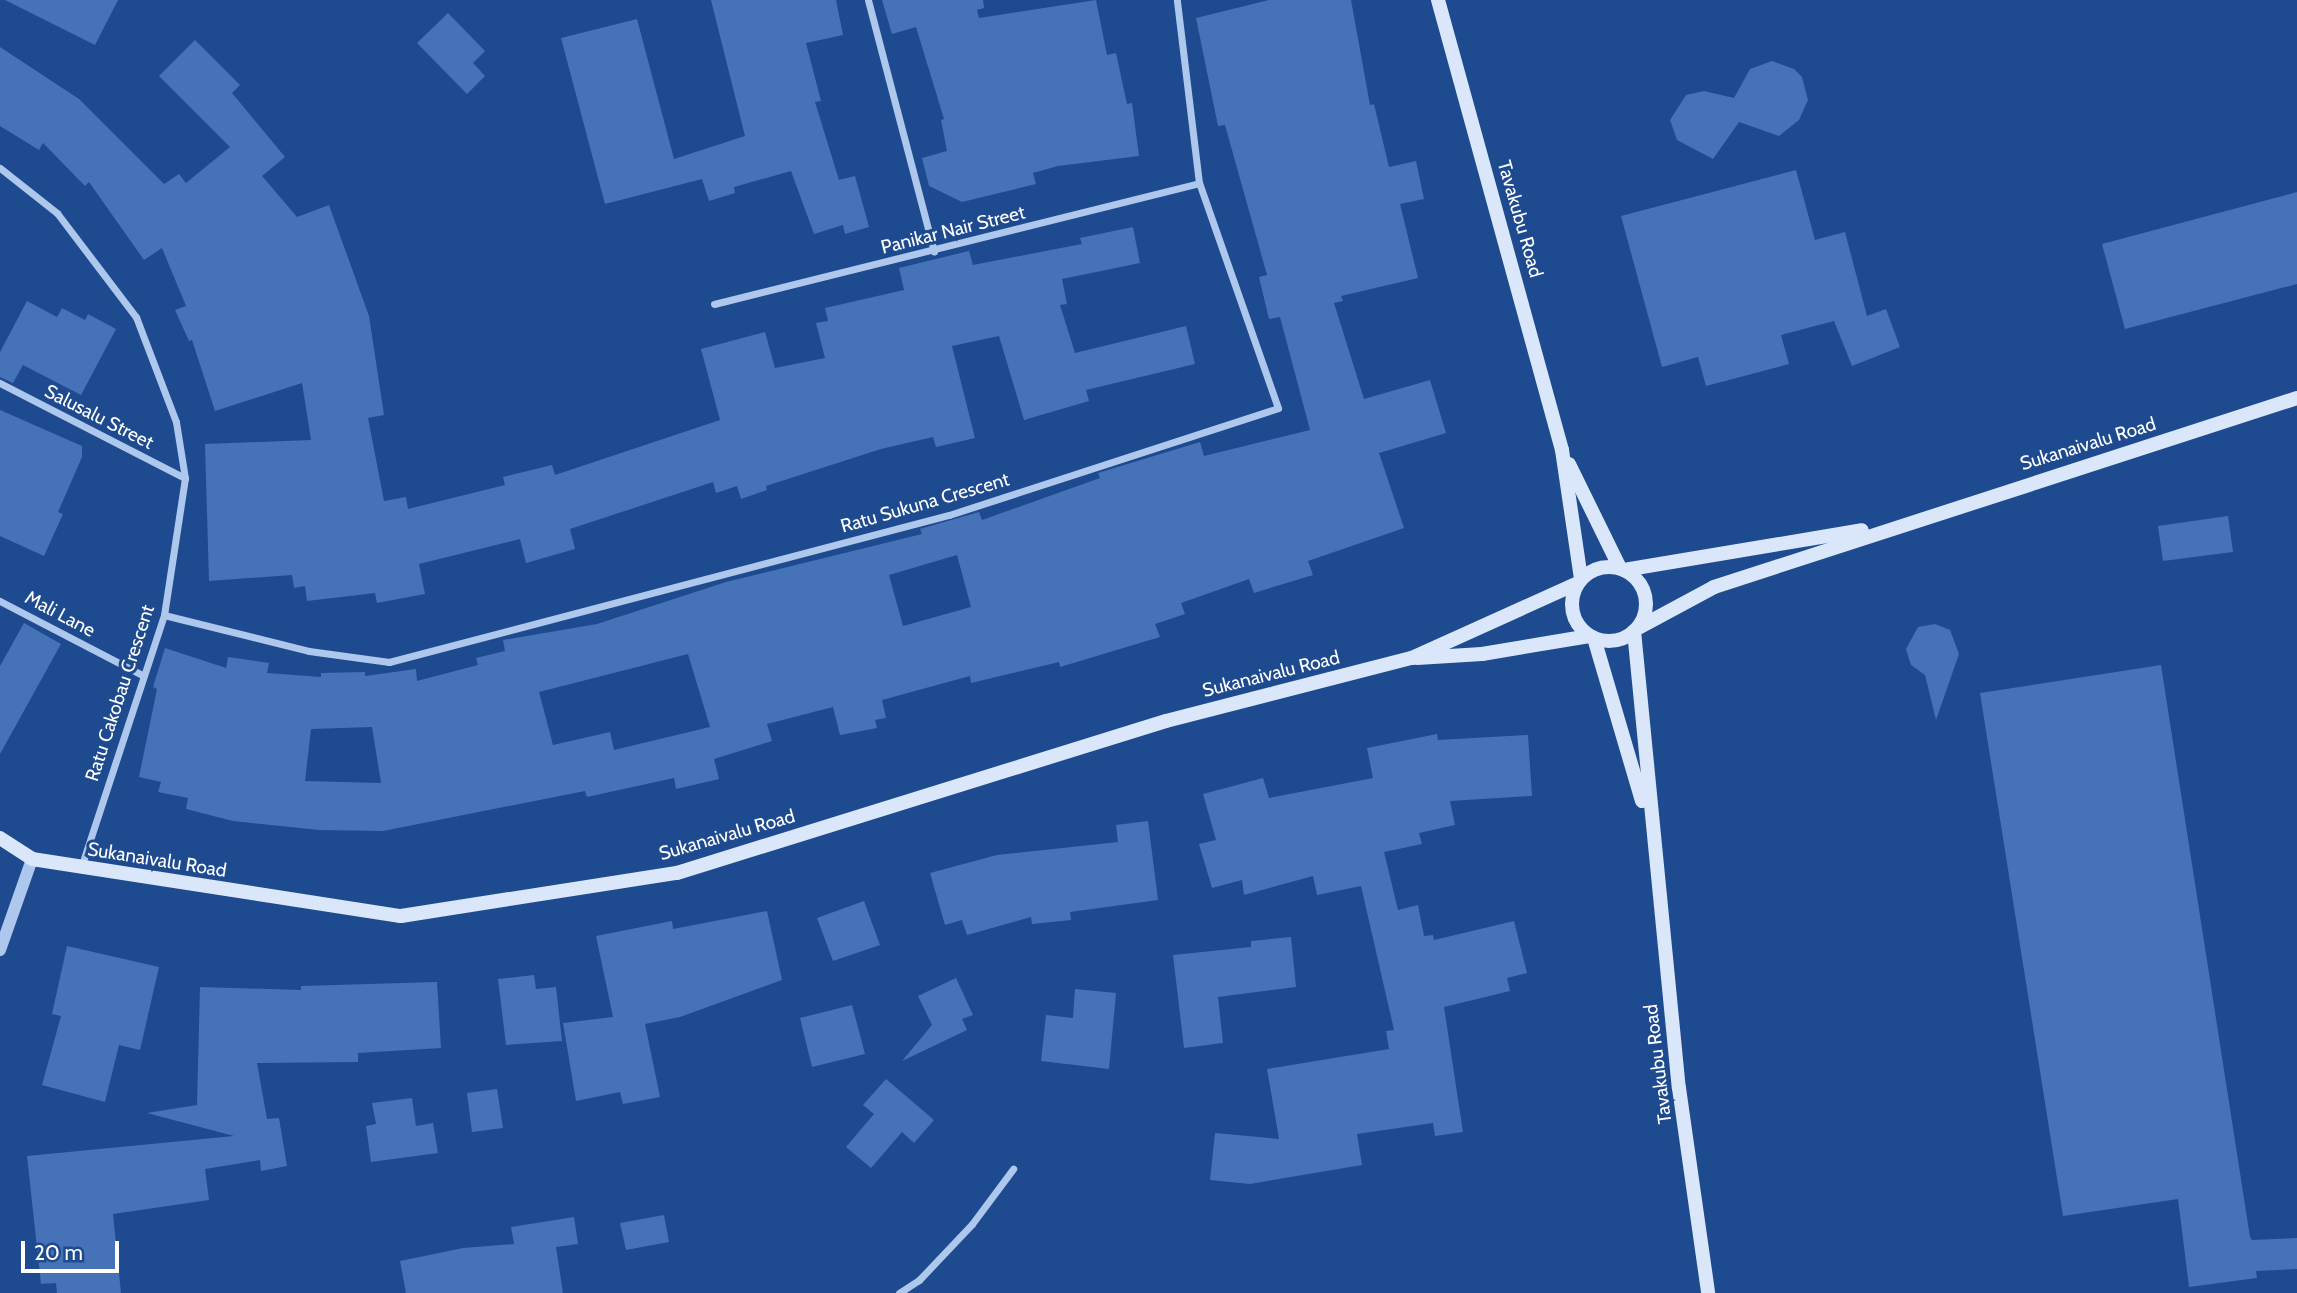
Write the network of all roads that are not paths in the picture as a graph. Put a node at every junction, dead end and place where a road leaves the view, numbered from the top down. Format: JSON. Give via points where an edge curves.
{"nodes":[{"id":1,"x":868,"y":0,"type":"edge"},
{"id":2,"x":1177,"y":0,"type":"edge"},
{"id":3,"x":1438,"y":0,"type":"edge"},
{"id":4,"x":0,"y":168,"type":"edge"},
{"id":5,"x":1199,"y":183,"type":"junction"},
{"id":6,"x":934,"y":252,"type":"junction"},
{"id":7,"x":714,"y":304,"type":"dead end"},
{"id":8,"x":0,"y":383,"type":"edge"},
{"id":9,"x":2297,"y":398,"type":"edge"},
{"id":10,"x":1562,"y":450,"type":"junction"},
{"id":11,"x":185,"y":478,"type":"junction"},
{"id":12,"x":1891,"y":526,"type":"junction"},
{"id":13,"x":1622,"y":569,"type":"junction"},
{"id":14,"x":1579,"y":581,"type":"junction"},
{"id":15,"x":0,"y":601,"type":"edge"},
{"id":16,"x":164,"y":615,"type":"junction"},
{"id":17,"x":1636,"y":630,"type":"junction"},
{"id":18,"x":1592,"y":637,"type":"junction"},
{"id":19,"x":1412,"y":657,"type":"junction"},
{"id":20,"x":142,"y":675,"type":"junction"},
{"id":21,"x":1651,"y":830,"type":"junction"},
{"id":22,"x":0,"y":838,"type":"edge"},
{"id":23,"x":32,"y":859,"type":"junction"},
{"id":24,"x":81,"y":868,"type":"junction"},
{"id":25,"x":0,"y":950,"type":"edge"},
{"id":26,"x":1013,"y":1169,"type":"dead end"},
{"id":27,"x":899,"y":1293,"type":"edge"},
{"id":28,"x":1708,"y":1293,"type":"edge"}],
"edges":[{"from":1,"to":6,"type":"street"},
{"from":2,"to":5,"type":"street","name":"Ratu Sukuna Crescent"},
{"from":3,"to":10,"type":"main road","name":"Tavakubu Road"},
{"from":4,"to":11,"type":"street","name":"Ratu Cakobau Crescent","via":[[57,213],[136,317],[176,422]]},
{"from":5,"to":6,"type":"street","name":"Panikar Nair Street"},
{"from":5,"to":16,"type":"street","name":"Ratu Sukuna Crescent","via":[[1278,408],[949,515],[389,662],[309,651]]},
{"from":6,"to":7,"type":"street","name":"Panikar Nair Street"},
{"from":8,"to":11,"type":"street","name":"Salusalu Street"},
{"from":9,"to":12,"type":"main road","name":"Sukanaivalu Road"},
{"from":10,"to":13,"type":"main road","name":"Tavakubu Road"},
{"from":10,"to":14,"type":"main road","name":"Tavakubu Road"},
{"from":11,"to":16,"type":"street","name":"Ratu Cakobau Crescent"},
{"from":12,"to":13,"type":"main road","name":"Sukanaivalu Road","via":[[1773,541]]},
{"from":12,"to":17,"type":"main road","name":"Sukanaivalu Road","via":[[1714,587]]},
{"from":13,"to":14,"type":"main road","via":[[1603,567]]},
{"from":13,"to":17,"type":"main road","via":[[1644,589],[1645,616]]},
{"from":14,"to":18,"type":"main road","via":[[1572,612]]},
{"from":14,"to":19,"type":"main road","name":"Sukanaivalu Road"},
{"from":15,"to":20,"type":"street","name":"Mali Lane"},
{"from":16,"to":20,"type":"street","name":"Ratu Cakobau Crescent"},
{"from":17,"to":18,"type":"main road","via":[[1611,642]]},
{"from":17,"to":21,"type":"main road","name":"Tavakubu Road"},
{"from":18,"to":19,"type":"main road","name":"Sukanaivalu Road","via":[[1461,656]]},
{"from":18,"to":21,"type":"main road","name":"Tavakubu Road"},
{"from":19,"to":24,"type":"main road","name":"Sukanaivalu Road","via":[[1166,721],[663,875],[401,916]]},
{"from":20,"to":24,"type":"street","name":"Ratu Cakobau Crescent"},
{"from":21,"to":28,"type":"main road","name":"Tavakubu Road","via":[[1679,1088]]},
{"from":22,"to":23,"type":"main road","name":"Sukanaivalu Road"},
{"from":23,"to":24,"type":"main road","name":"Sukanaivalu Road"},
{"from":23,"to":25,"type":"street"},
{"from":26,"to":27,"type":"street","via":[[972,1224],[919,1280]]}]}
